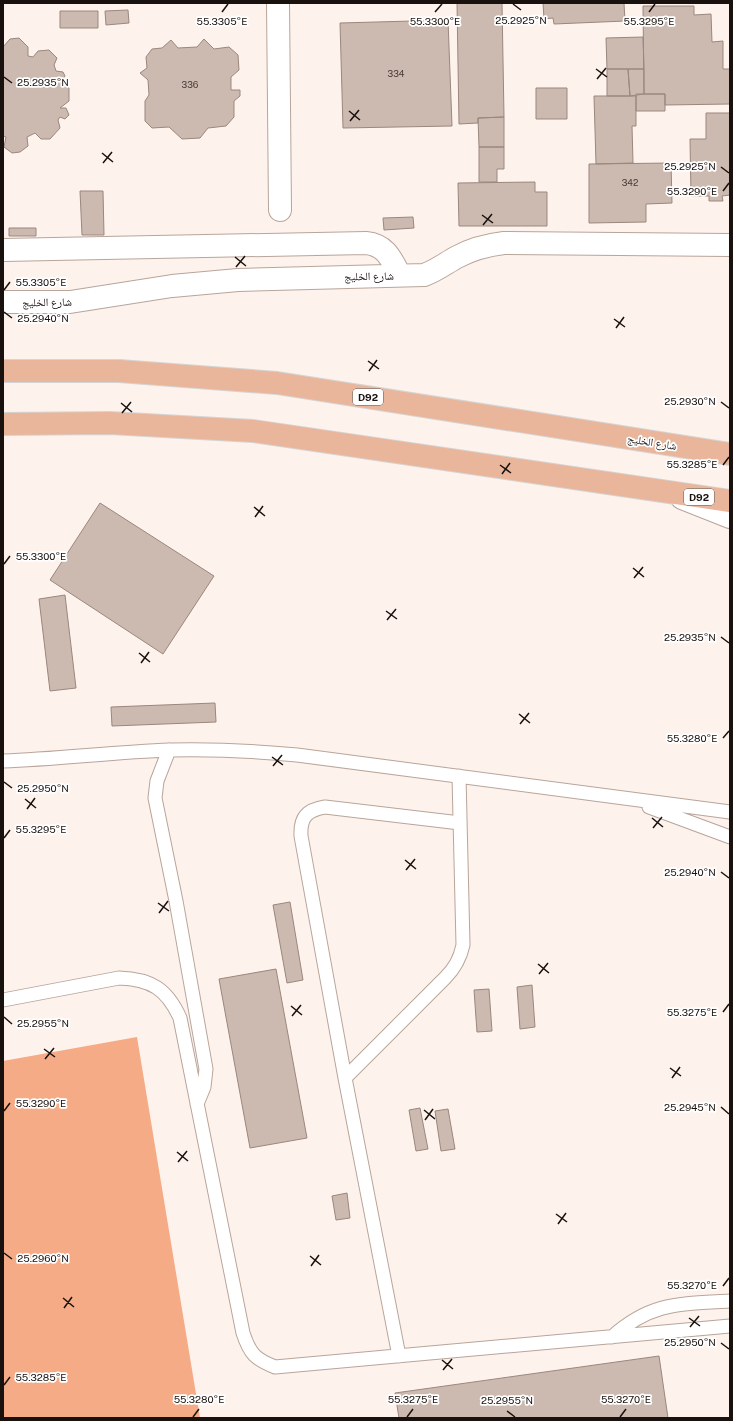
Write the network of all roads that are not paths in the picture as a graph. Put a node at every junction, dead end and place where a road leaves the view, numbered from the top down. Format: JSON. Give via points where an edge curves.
{"nodes":[{"id":1,"x":278,"y":3,"type":"edge"},
{"id":2,"x":280,"y":210,"type":"dead end"},
{"id":3,"x":237,"y":245,"type":"junction"},
{"id":4,"x":730,"y":245,"type":"edge"},
{"id":5,"x":3,"y":250,"type":"edge"},
{"id":6,"x":400,"y":275,"type":"junction"},
{"id":7,"x":238,"y":280,"type":"junction"},
{"id":8,"x":3,"y":302,"type":"edge"},
{"id":9,"x":3,"y":371,"type":"edge"},
{"id":10,"x":3,"y":424,"type":"edge"},
{"id":11,"x":730,"y":454,"type":"edge"},
{"id":12,"x":668,"y":492,"type":"junction"},
{"id":13,"x":730,"y":501,"type":"edge"},
{"id":14,"x":730,"y":517,"type":"edge"},
{"id":15,"x":169,"y":750,"type":"junction"},
{"id":16,"x":3,"y":761,"type":"edge"},
{"id":17,"x":459,"y":776,"type":"junction"},
{"id":18,"x":626,"y":798,"type":"junction"},
{"id":19,"x":730,"y":812,"type":"edge"},
{"id":20,"x":460,"y":823,"type":"junction"},
{"id":21,"x":730,"y":838,"type":"edge"},
{"id":22,"x":3,"y":1000,"type":"edge"},
{"id":23,"x":345,"y":1078,"type":"junction"},
{"id":24,"x":197,"y":1104,"type":"junction"},
{"id":25,"x":730,"y":1301,"type":"edge"},
{"id":26,"x":730,"y":1326,"type":"edge"},
{"id":27,"x":612,"y":1337,"type":"junction"},
{"id":28,"x":399,"y":1356,"type":"junction"}],
"edges":[{"from":1,"to":2,"type":"street"},
{"from":3,"to":5,"type":"street"},
{"from":3,"to":6,"type":"street","via":[[374,244],[386,251]]},
{"from":3,"to":7,"type":"street"},
{"from":4,"to":6,"type":"street","name":"شارع الخليج","via":[[504,242],[469,251],[430,273]]},
{"from":6,"to":7,"type":"street","name":"شارع الخليج"},
{"from":7,"to":8,"type":"street","name":"شارع الخليج","via":[[172,286],[70,302]]},
{"from":9,"to":11,"type":"main road","name":"شارع الخليج","number":"D92","via":[[119,372],[277,383]]},
{"from":10,"to":12,"type":"main road","number":"D92","via":[[110,423],[253,431]]},
{"from":12,"to":13,"type":"main road","number":"D92"},
{"from":12,"to":14,"type":"street"},
{"from":15,"to":16,"type":"lane"},
{"from":15,"to":17,"type":"lane","via":[[283,753]]},
{"from":15,"to":24,"type":"lane","via":[[159,776],[155,798],[205,1063],[204,1087]]},
{"from":17,"to":18,"type":"lane"},
{"from":17,"to":20,"type":"lane"},
{"from":18,"to":19,"type":"lane"},
{"from":18,"to":21,"type":"lane"},
{"from":20,"to":23,"type":"lane","via":[[463,944],[460,957],[445,978]]},
{"from":20,"to":23,"type":"lane","via":[[325,807],[314,808],[300,825]]},
{"from":22,"to":24,"type":"lane","via":[[119,978],[135,978],[150,983],[163,991],[180,1018]]},
{"from":23,"to":28,"type":"lane"},
{"from":24,"to":28,"type":"lane","via":[[248,1348],[259,1361],[275,1367]]},
{"from":25,"to":27,"type":"lane","via":[[664,1306],[633,1319]]},
{"from":26,"to":27,"type":"lane"},
{"from":27,"to":28,"type":"lane"}]}
